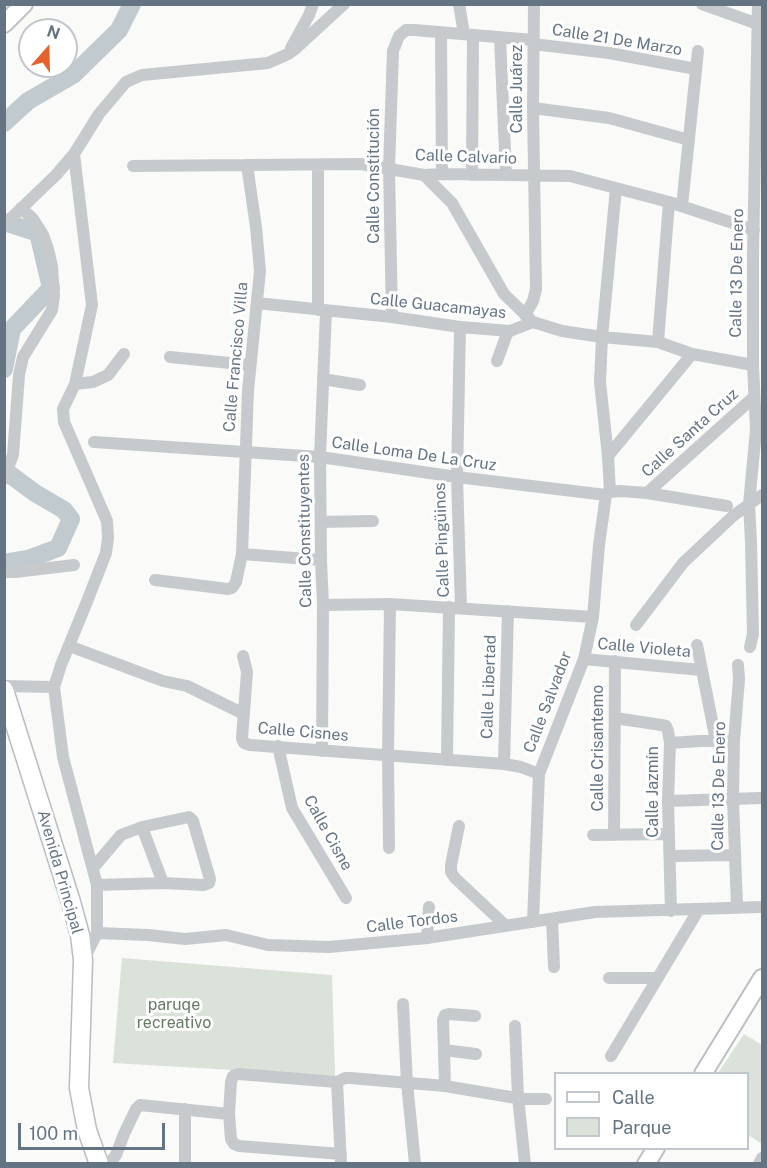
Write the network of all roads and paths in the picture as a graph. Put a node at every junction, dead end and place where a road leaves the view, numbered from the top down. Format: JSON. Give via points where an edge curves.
{"nodes":[{"id":1,"x":24,"y":4,"type":"edge"},
{"id":2,"x":313,"y":4,"type":"edge"},
{"id":3,"x":329,"y":4,"type":"edge"},
{"id":4,"x":344,"y":4,"type":"edge"},
{"id":5,"x":459,"y":4,"type":"edge"},
{"id":6,"x":534,"y":4,"type":"edge"},
{"id":7,"x":702,"y":4,"type":"edge"},
{"id":8,"x":760,"y":6,"type":"edge"},
{"id":9,"x":326,"y":21,"type":"junction"},
{"id":10,"x":4,"y":24,"type":"edge"},
{"id":11,"x":758,"y":24,"type":"junction"},
{"id":12,"x":441,"y":33,"type":"junction"},
{"id":13,"x":468,"y":34,"type":"junction"},
{"id":14,"x":399,"y":36,"type":"joint"},
{"id":15,"x":500,"y":37,"type":"junction"},
{"id":16,"x":533,"y":42,"type":"junction"},
{"id":17,"x":698,"y":51,"type":"dead end"},
{"id":18,"x":288,"y":54,"type":"junction"},
{"id":19,"x":696,"y":69,"type":"junction"},
{"id":20,"x":533,"y":108,"type":"junction"},
{"id":21,"x":689,"y":140,"type":"junction"},
{"id":22,"x":74,"y":154,"type":"junction"},
{"id":23,"x":247,"y":165,"type":"junction"},
{"id":24,"x":318,"y":165,"type":"junction"},
{"id":25,"x":133,"y":166,"type":"dead end"},
{"id":26,"x":388,"y":168,"type":"junction"},
{"id":27,"x":442,"y":174,"type":"junction"},
{"id":28,"x":424,"y":175,"type":"junction"},
{"id":29,"x":472,"y":175,"type":"junction"},
{"id":30,"x":506,"y":175,"type":"junction"},
{"id":31,"x":534,"y":176,"type":"junction"},
{"id":32,"x":616,"y":188,"type":"junction"},
{"id":33,"x":669,"y":202,"type":"junction"},
{"id":34,"x":682,"y":206,"type":"junction"},
{"id":35,"x":18,"y":211,"type":"junction"},
{"id":36,"x":4,"y":225,"type":"edge"},
{"id":37,"x":754,"y":230,"type":"junction"},
{"id":38,"x":758,"y":251,"type":"edge"},
{"id":39,"x":258,"y":303,"type":"junction"},
{"id":40,"x":322,"y":310,"type":"junction"},
{"id":41,"x":392,"y":317,"type":"junction"},
{"id":42,"x":529,"y":318,"type":"junction"},
{"id":43,"x":460,"y":327,"type":"junction"},
{"id":44,"x":508,"y":331,"type":"junction"},
{"id":45,"x":758,"y":337,"type":"edge"},
{"id":46,"x":602,"y":338,"type":"junction"},
{"id":47,"x":658,"y":342,"type":"junction"},
{"id":48,"x":124,"y":354,"type":"dead end"},
{"id":49,"x":692,"y":354,"type":"junction"},
{"id":50,"x":170,"y":357,"type":"dead end"},
{"id":51,"x":497,"y":362,"type":"dead end"},
{"id":52,"x":250,"y":365,"type":"junction"},
{"id":53,"x":753,"y":365,"type":"junction"},
{"id":54,"x":323,"y":379,"type":"junction"},
{"id":55,"x":75,"y":384,"type":"junction"},
{"id":56,"x":360,"y":385,"type":"dead end"},
{"id":57,"x":754,"y":396,"type":"junction"},
{"id":58,"x":94,"y":442,"type":"dead end"},
{"id":59,"x":246,"y":453,"type":"junction"},
{"id":60,"x":608,"y":456,"type":"junction"},
{"id":61,"x":320,"y":457,"type":"junction"},
{"id":62,"x":456,"y":477,"type":"junction"},
{"id":63,"x":4,"y":479,"type":"edge"},
{"id":64,"x":647,"y":493,"type":"junction"},
{"id":65,"x":608,"y":494,"type":"junction"},
{"id":66,"x":762,"y":495,"type":"edge"},
{"id":67,"x":749,"y":504,"type":"junction"},
{"id":68,"x":727,"y":507,"type":"dead end"},
{"id":69,"x":373,"y":521,"type":"dead end"},
{"id":70,"x":321,"y":522,"type":"junction"},
{"id":71,"x":757,"y":539,"type":"edge"},
{"id":72,"x":242,"y":554,"type":"junction"},
{"id":73,"x":321,"y":560,"type":"junction"},
{"id":74,"x":74,"y":566,"type":"dead end"},
{"id":75,"x":4,"y":572,"type":"edge"},
{"id":76,"x":155,"y":580,"type":"dead end"},
{"id":77,"x":390,"y":604,"type":"junction"},
{"id":78,"x":323,"y":605,"type":"junction"},
{"id":79,"x":455,"y":608,"type":"junction"},
{"id":80,"x":508,"y":611,"type":"junction"},
{"id":81,"x":593,"y":617,"type":"junction"},
{"id":82,"x":636,"y":625,"type":"dead end"},
{"id":83,"x":697,"y":645,"type":"dead end"},
{"id":84,"x":69,"y":646,"type":"junction"},
{"id":85,"x":750,"y":647,"type":"dead end"},
{"id":86,"x":243,"y":656,"type":"dead end"},
{"id":87,"x":584,"y":659,"type":"junction"},
{"id":88,"x":615,"y":661,"type":"junction"},
{"id":89,"x":738,"y":665,"type":"dead end"},
{"id":90,"x":701,"y":670,"type":"junction"},
{"id":91,"x":54,"y":687,"type":"junction"},
{"id":92,"x":4,"y":688,"type":"edge"},
{"id":93,"x":244,"y":714,"type":"junction"},
{"id":94,"x":615,"y":718,"type":"junction"},
{"id":95,"x":4,"y":729,"type":"edge"},
{"id":96,"x":716,"y":741,"type":"junction"},
{"id":97,"x":734,"y":741,"type":"junction"},
{"id":98,"x":670,"y":743,"type":"junction"},
{"id":99,"x":278,"y":746,"type":"junction"},
{"id":100,"x":322,"y":751,"type":"junction"},
{"id":101,"x":388,"y":755,"type":"junction"},
{"id":102,"x":447,"y":760,"type":"junction"},
{"id":103,"x":504,"y":764,"type":"junction"},
{"id":104,"x":539,"y":774,"type":"junction"},
{"id":105,"x":733,"y":798,"type":"junction"},
{"id":106,"x":762,"y":798,"type":"edge"},
{"id":107,"x":668,"y":801,"type":"junction"},
{"id":108,"x":459,"y":826,"type":"dead end"},
{"id":109,"x":142,"y":827,"type":"junction"},
{"id":110,"x":669,"y":834,"type":"junction"},
{"id":111,"x":593,"y":835,"type":"dead end"},
{"id":112,"x":615,"y":835,"type":"junction"},
{"id":113,"x":389,"y":848,"type":"dead end"},
{"id":114,"x":735,"y":855,"type":"junction"},
{"id":115,"x":670,"y":856,"type":"junction"},
{"id":116,"x":93,"y":868,"type":"junction"},
{"id":117,"x":163,"y":883,"type":"junction"},
{"id":118,"x":97,"y":885,"type":"junction"},
{"id":119,"x":346,"y":898,"type":"dead end"},
{"id":120,"x":736,"y":907,"type":"junction"},
{"id":121,"x":762,"y":907,"type":"edge"},
{"id":122,"x":429,"y":908,"type":"dead end"},
{"id":123,"x":699,"y":909,"type":"junction"},
{"id":124,"x":671,"y":911,"type":"junction"},
{"id":125,"x":552,"y":919,"type":"junction"},
{"id":126,"x":533,"y":922,"type":"junction"},
{"id":127,"x":506,"y":926,"type":"junction"},
{"id":128,"x":97,"y":933,"type":"junction"},
{"id":129,"x":427,"y":938,"type":"junction"},
{"id":130,"x":83,"y":960,"type":"junction"},
{"id":131,"x":554,"y":968,"type":"dead end"},
{"id":132,"x":609,"y":978,"type":"dead end"},
{"id":133,"x":658,"y":978,"type":"junction"},
{"id":134,"x":762,"y":978,"type":"edge"},
{"id":135,"x":403,"y":1004,"type":"dead end"},
{"id":136,"x":475,"y":1016,"type":"dead end"},
{"id":137,"x":516,"y":1026,"type":"dead end"},
{"id":138,"x":444,"y":1050,"type":"junction"},
{"id":139,"x":476,"y":1054,"type":"dead end"},
{"id":140,"x":611,"y":1056,"type":"dead end"},
{"id":141,"x":704,"y":1072,"type":"edge"},
{"id":142,"x":337,"y":1082,"type":"junction"},
{"id":143,"x":407,"y":1083,"type":"junction"},
{"id":144,"x":445,"y":1086,"type":"junction"},
{"id":145,"x":518,"y":1097,"type":"junction"},
{"id":146,"x":546,"y":1099,"type":"dead end"},
{"id":147,"x":185,"y":1108,"type":"junction"},
{"id":148,"x":230,"y":1114,"type":"junction"},
{"id":149,"x":655,"y":1150,"type":"edge"},
{"id":150,"x":762,"y":1158,"type":"edge"},
{"id":151,"x":341,"y":1159,"type":"edge"},
{"id":152,"x":86,"y":1164,"type":"edge"},
{"id":153,"x":99,"y":1164,"type":"edge"},
{"id":154,"x":107,"y":1164,"type":"edge"},
{"id":155,"x":185,"y":1164,"type":"edge"},
{"id":156,"x":415,"y":1164,"type":"edge"},
{"id":157,"x":525,"y":1164,"type":"edge"},
{"id":158,"x":646,"y":1164,"type":"edge"},
{"id":159,"x":759,"y":1164,"type":"edge"}],
"edges":[{"from":1,"to":10,"type":"street"},
{"from":2,"to":18,"type":"street"},
{"from":3,"to":9,"type":"street"},
{"from":4,"to":9,"type":"street"},
{"from":5,"to":13,"type":"street"},
{"from":6,"to":16,"type":"street","name":"Calle Juárez"},
{"from":7,"to":11,"type":"street"},
{"from":8,"to":11,"type":"street","name":"Calle 13 De Enero"},
{"from":9,"to":18,"type":"street"},
{"from":11,"to":37,"type":"street","name":"Calle 13 De Enero"},
{"from":12,"to":13,"type":"street","name":"Calle 21 De Marzo"},
{"from":12,"to":14,"type":"street","name":"Calle 21 De Marzo","via":[[406,30]]},
{"from":12,"to":27,"type":"street"},
{"from":13,"to":15,"type":"street","name":"Calle 21 De Marzo"},
{"from":13,"to":29,"type":"street"},
{"from":14,"to":26,"type":"street","name":"Calle Constitución","via":[[393,51]]},
{"from":15,"to":16,"type":"street","name":"Calle 21 De Marzo"},
{"from":15,"to":30,"type":"street"},
{"from":16,"to":19,"type":"street","name":"Calle 21 De Marzo"},
{"from":16,"to":20,"type":"street","name":"Calle Juárez"},
{"from":17,"to":19,"type":"street"},
{"from":18,"to":22,"type":"street","via":[[268,63],[142,75],[126,82],[99,114]]},
{"from":19,"to":21,"type":"street"},
{"from":20,"to":21,"type":"street","via":[[609,118]]},
{"from":20,"to":31,"type":"street","name":"Calle Juárez"},
{"from":21,"to":34,"type":"street"},
{"from":22,"to":35,"type":"street"},
{"from":22,"to":55,"type":"street","via":[[92,305]]},
{"from":23,"to":24,"type":"street","name":"Calle Calvario"},
{"from":23,"to":25,"type":"street","name":"Calle Calvario"},
{"from":23,"to":39,"type":"street","name":"Calle Francisco Villa","via":[[260,271]]},
{"from":24,"to":26,"type":"street","name":"Calle Calvario"},
{"from":24,"to":40,"type":"street","name":"Calle Constituyentes"},
{"from":26,"to":28,"type":"street","name":"Calle Calvario"},
{"from":26,"to":41,"type":"street","name":"Calle Constitución"},
{"from":27,"to":28,"type":"street","name":"Calle Calvario"},
{"from":27,"to":29,"type":"street","name":"Calle Calvario"},
{"from":28,"to":42,"type":"street","via":[[452,203],[504,294]]},
{"from":29,"to":30,"type":"street","name":"Calle Calvario"},
{"from":30,"to":31,"type":"street","name":"Calle Calvario"},
{"from":31,"to":32,"type":"street","name":"Calle Calvario","via":[[570,176]]},
{"from":31,"to":42,"type":"street","name":"Calle Juárez","via":[[536,289]]},
{"from":32,"to":33,"type":"street","name":"Calle Calvario"},
{"from":32,"to":46,"type":"street","name":"Calle Salvador"},
{"from":33,"to":34,"type":"street","name":"Calle Calvario"},
{"from":33,"to":47,"type":"street"},
{"from":34,"to":37,"type":"street","name":"Calle Calvario"},
{"from":35,"to":36,"type":"street"},
{"from":35,"to":63,"type":"street","via":[[33,219],[43,235],[52,266],[54,297],[52,310],[23,357],[15,446]]},
{"from":37,"to":38,"type":"street","name":"Calle 13 De Enero"},
{"from":38,"to":45,"type":"street","name":"Calle 13 De Enero"},
{"from":39,"to":40,"type":"street","name":"Calle Guacamayas"},
{"from":39,"to":52,"type":"street","name":"Calle Francisco Villa"},
{"from":40,"to":41,"type":"street","name":"Calle Guacamayas"},
{"from":40,"to":54,"type":"street","name":"Calle Constituyentes"},
{"from":41,"to":43,"type":"street","name":"Calle Guacamayas"},
{"from":42,"to":44,"type":"street","name":"Calle Guacamayas"},
{"from":42,"to":46,"type":"street","via":[[562,331]]},
{"from":43,"to":44,"type":"street","name":"Calle Guacamayas"},
{"from":43,"to":62,"type":"street","name":"Calle Pingüinos"},
{"from":44,"to":51,"type":"street"},
{"from":45,"to":53,"type":"street","name":"Calle 13 De Enero"},
{"from":46,"to":47,"type":"street"},
{"from":46,"to":60,"type":"street","name":"Calle Salvador","via":[[600,392]]},
{"from":47,"to":49,"type":"street"},
{"from":48,"to":55,"type":"street","via":[[108,375]]},
{"from":49,"to":53,"type":"street"},
{"from":49,"to":60,"type":"street"},
{"from":50,"to":52,"type":"street"},
{"from":52,"to":59,"type":"street","name":"Calle Francisco Villa"},
{"from":53,"to":57,"type":"street","name":"Calle 13 De Enero"},
{"from":54,"to":56,"type":"street"},
{"from":54,"to":61,"type":"street","name":"Calle Constituyentes"},
{"from":55,"to":84,"type":"street","via":[[63,409],[64,422],[107,521],[108,538],[106,554]]},
{"from":57,"to":64,"type":"street","name":"Calle Santa Cruz"},
{"from":57,"to":67,"type":"street","name":"Calle 13 De Enero","via":[[756,430]]},
{"from":58,"to":59,"type":"street","name":"Calle Loma De La Cruz"},
{"from":59,"to":61,"type":"street","name":"Calle Loma De La Cruz"},
{"from":59,"to":72,"type":"street","name":"Calle Francisco Villa"},
{"from":60,"to":65,"type":"street","name":"Calle Salvador"},
{"from":61,"to":62,"type":"street","name":"Calle Loma De La Cruz"},
{"from":61,"to":70,"type":"street","name":"Calle Constituyentes"},
{"from":62,"to":65,"type":"street","name":"Calle Loma De La Cruz"},
{"from":62,"to":79,"type":"street","name":"Calle Pingüinos"},
{"from":64,"to":65,"type":"street","name":"Calle Loma De La Cruz"},
{"from":64,"to":68,"type":"street","name":"Calle Loma De La Cruz"},
{"from":65,"to":81,"type":"street","name":"Calle Salvador"},
{"from":66,"to":67,"type":"street"},
{"from":67,"to":71,"type":"street","name":"Calle 13 De Enero"},
{"from":67,"to":82,"type":"street","via":[[683,563]]},
{"from":69,"to":70,"type":"street"},
{"from":70,"to":73,"type":"street","name":"Calle Constituyentes"},
{"from":71,"to":85,"type":"street","name":"Calle 13 De Enero"},
{"from":72,"to":73,"type":"street"},
{"from":72,"to":76,"type":"street","name":"Calle Francisco Villa","via":[[232,588]]},
{"from":73,"to":78,"type":"street","name":"Calle Constituyentes"},
{"from":74,"to":75,"type":"street"},
{"from":77,"to":78,"type":"street"},
{"from":77,"to":79,"type":"street"},
{"from":77,"to":101,"type":"street"},
{"from":78,"to":100,"type":"street","name":"Calle Constituyentes"},
{"from":79,"to":80,"type":"street"},
{"from":79,"to":102,"type":"street","name":"Calle Pingüinos"},
{"from":80,"to":81,"type":"street"},
{"from":80,"to":103,"type":"street","name":"Calle Libertad"},
{"from":81,"to":87,"type":"street","name":"Calle Salvador"},
{"from":83,"to":90,"type":"street"},
{"from":84,"to":91,"type":"street"},
{"from":84,"to":93,"type":"street","name":"Calle Cisnes","via":[[188,687]]},
{"from":86,"to":93,"type":"street","via":[[247,672]]},
{"from":87,"to":88,"type":"street","name":"Calle Violeta"},
{"from":87,"to":104,"type":"street","name":"Calle Salvador"},
{"from":88,"to":90,"type":"street","name":"Calle Violeta"},
{"from":88,"to":94,"type":"street","name":"Calle Crisantemo"},
{"from":89,"to":97,"type":"street","name":"Calle 13 De Enero"},
{"from":90,"to":96,"type":"street","name":"Calle Violeta"},
{"from":91,"to":92,"type":"street"},
{"from":91,"to":116,"type":"street","via":[[63,757]]},
{"from":92,"to":130,"type":"main road","name":"Avenida Principal","via":[[71,902]]},
{"from":93,"to":99,"type":"street","name":"Calle Cisnes","via":[[244,743]]},
{"from":94,"to":98,"type":"street","name":"Calle Jazmín","via":[[666,726]]},
{"from":94,"to":112,"type":"street","name":"Calle Crisantemo"},
{"from":95,"to":152,"type":"main road","name":"Avenida Principal","via":[[68,939],[68,1076]]},
{"from":96,"to":97,"type":"street"},
{"from":96,"to":98,"type":"street"},
{"from":97,"to":105,"type":"street","name":"Calle 13 De Enero"},
{"from":98,"to":107,"type":"street","name":"Calle Jazmín"},
{"from":99,"to":100,"type":"street","name":"Calle Cisnes"},
{"from":99,"to":119,"type":"street","name":"Calle Cisne","via":[[292,808]]},
{"from":100,"to":101,"type":"street","name":"Calle Cisnes"},
{"from":101,"to":102,"type":"street","name":"Calle Cisnes"},
{"from":101,"to":113,"type":"street"},
{"from":102,"to":103,"type":"street","name":"Calle Cisnes"},
{"from":103,"to":104,"type":"street","name":"Calle Cisnes"},
{"from":104,"to":126,"type":"street","name":"Calle Salvador"},
{"from":105,"to":106,"type":"street"},
{"from":105,"to":107,"type":"street"},
{"from":105,"to":114,"type":"street","name":"Calle 13 De Enero"},
{"from":107,"to":110,"type":"street","name":"Calle Jazmín"},
{"from":108,"to":127,"type":"street","via":[[451,872]]},
{"from":109,"to":116,"type":"street","via":[[121,835]]},
{"from":109,"to":117,"type":"street"},
{"from":109,"to":117,"type":"street","via":[[189,817],[193,821],[210,879],[204,885]]},
{"from":110,"to":112,"type":"street"},
{"from":110,"to":115,"type":"street","name":"Calle Jazmín"},
{"from":111,"to":112,"type":"street"},
{"from":114,"to":115,"type":"street"},
{"from":114,"to":120,"type":"street","name":"Calle 13 De Enero"},
{"from":115,"to":124,"type":"street","name":"Calle Jazmín"},
{"from":116,"to":118,"type":"street"},
{"from":117,"to":118,"type":"street"},
{"from":118,"to":128,"type":"street"},
{"from":120,"to":121,"type":"street","name":"Calle Tordos"},
{"from":120,"to":123,"type":"street","name":"Calle Tordos"},
{"from":122,"to":129,"type":"street"},
{"from":123,"to":124,"type":"street","name":"Calle Tordos"},
{"from":123,"to":133,"type":"street"},
{"from":124,"to":125,"type":"street","name":"Calle Tordos","via":[[595,912]]},
{"from":125,"to":126,"type":"street","name":"Calle Tordos"},
{"from":125,"to":131,"type":"street"},
{"from":126,"to":127,"type":"street","name":"Calle Tordos"},
{"from":127,"to":129,"type":"street","name":"Calle Tordos"},
{"from":128,"to":129,"type":"street","name":"Calle Tordos","via":[[185,939],[226,935],[268,945],[329,947]]},
{"from":128,"to":130,"type":"street"},
{"from":130,"to":153,"type":"main road","name":"Avenida Principal","via":[[79,1088]]},
{"from":132,"to":133,"type":"street"},
{"from":133,"to":140,"type":"street"},
{"from":134,"to":141,"type":"street"},
{"from":135,"to":143,"type":"street"},
{"from":136,"to":138,"type":"street","via":[[446,1015]]},
{"from":137,"to":145,"type":"street"},
{"from":138,"to":139,"type":"street"},
{"from":138,"to":144,"type":"street"},
{"from":142,"to":143,"type":"street","via":[[350,1078]]},
{"from":142,"to":148,"type":"street","via":[[238,1074],[231,1082]]},
{"from":142,"to":151,"type":"street"},
{"from":143,"to":144,"type":"street"},
{"from":143,"to":156,"type":"street"},
{"from":144,"to":145,"type":"street"},
{"from":145,"to":146,"type":"street"},
{"from":145,"to":157,"type":"street"},
{"from":147,"to":148,"type":"street"},
{"from":147,"to":154,"type":"street","via":[[140,1105],[116,1155]]},
{"from":147,"to":155,"type":"street"},
{"from":148,"to":151,"type":"street","via":[[234,1144]]},
{"from":149,"to":158,"type":"street"},
{"from":150,"to":159,"type":"street"}]}
